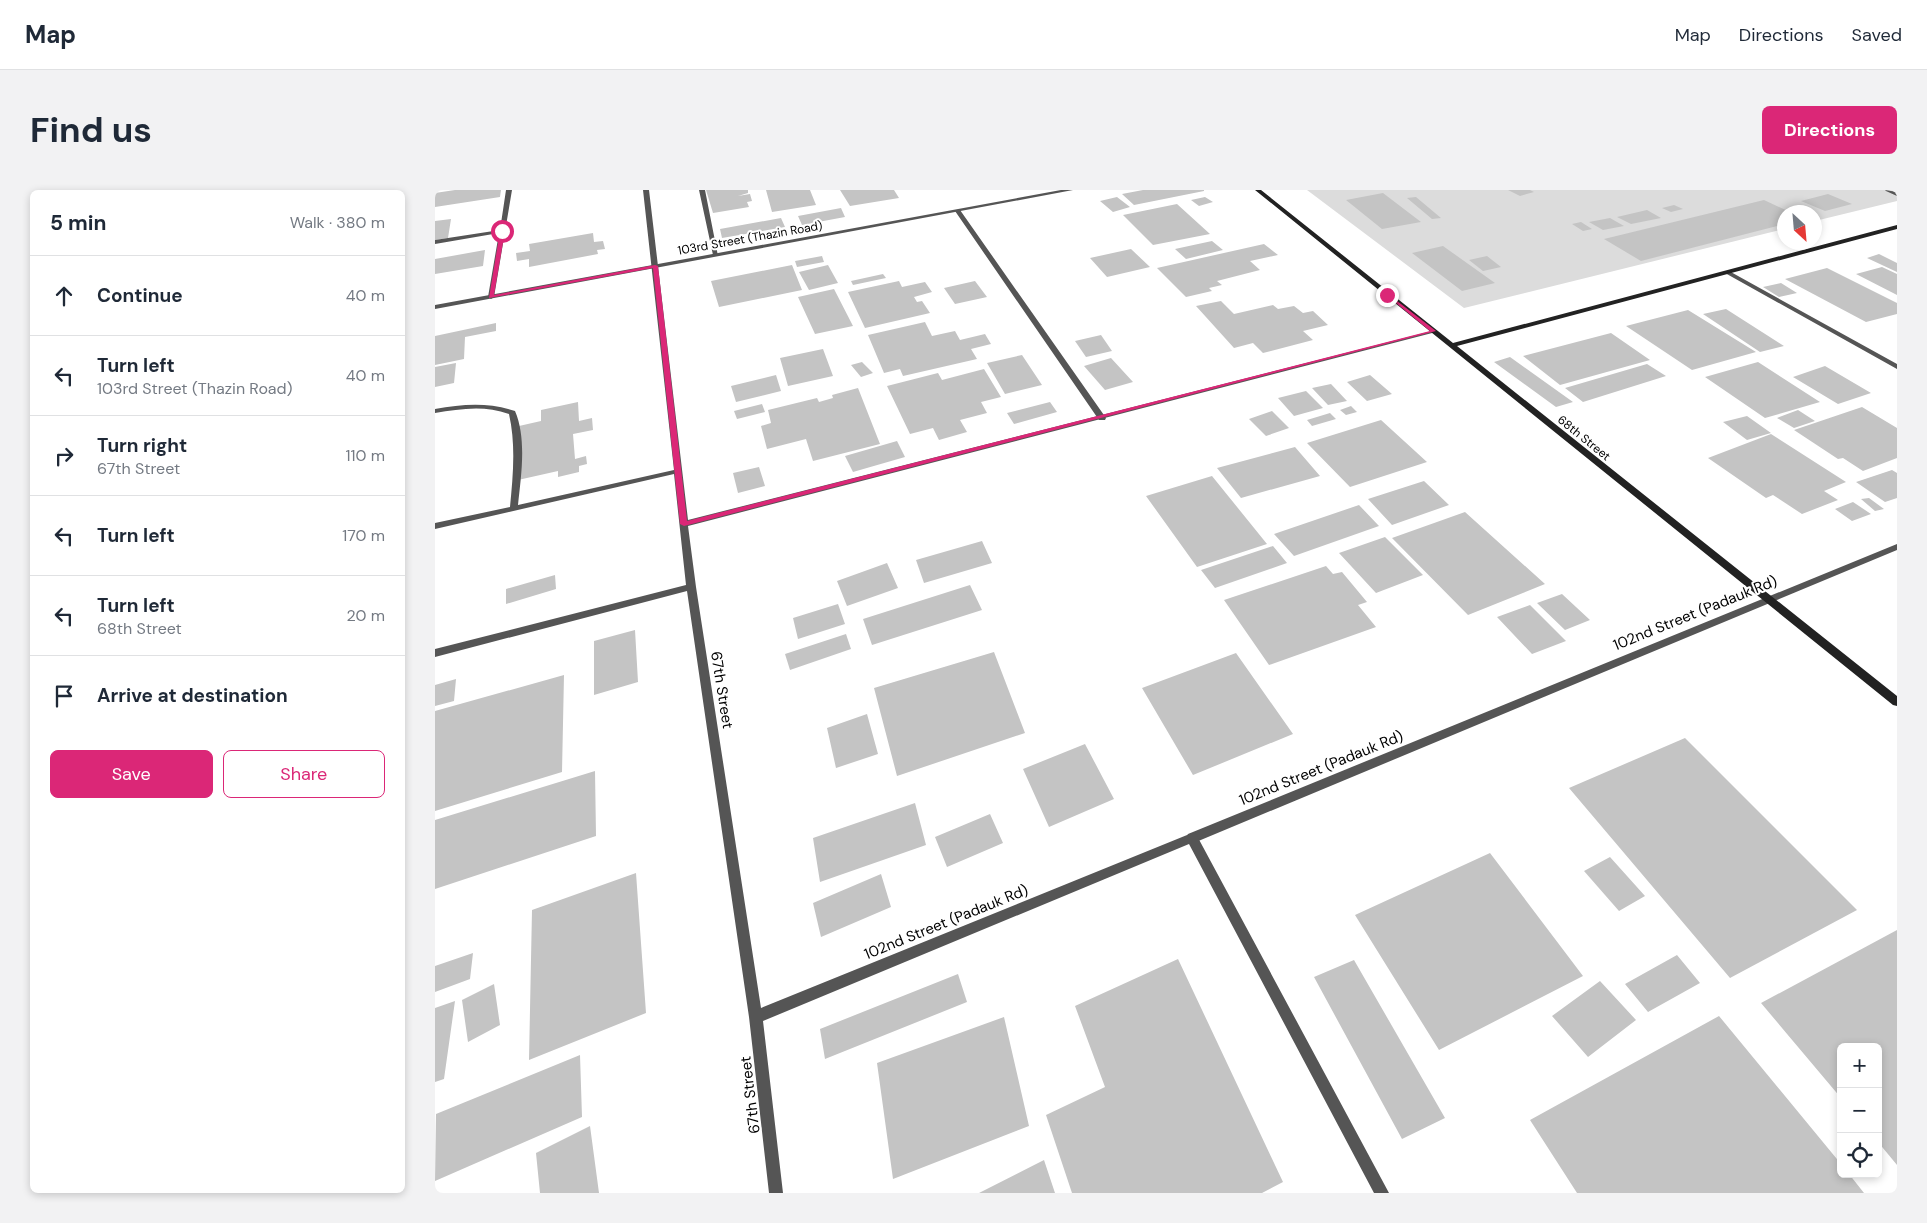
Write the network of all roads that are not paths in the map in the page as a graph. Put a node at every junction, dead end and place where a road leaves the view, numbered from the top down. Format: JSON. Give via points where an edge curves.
{"nodes":[{"id":1,"x":509,"y":190,"type":"edge"},
{"id":2,"x":646,"y":190,"type":"edge"},
{"id":3,"x":702,"y":190,"type":"edge"},
{"id":4,"x":1070,"y":190,"type":"edge"},
{"id":5,"x":1258,"y":190,"type":"edge"},
{"id":6,"x":1888,"y":190,"type":"edge"},
{"id":7,"x":1897,"y":194,"type":"edge"},
{"id":8,"x":958,"y":211,"type":"junction"},
{"id":9,"x":1897,"y":228,"type":"edge"},
{"id":10,"x":502,"y":231,"type":"junction"},
{"id":11,"x":435,"y":242,"type":"edge"},
{"id":12,"x":716,"y":255,"type":"junction"},
{"id":13,"x":655,"y":266,"type":"junction"},
{"id":14,"x":1727,"y":272,"type":"junction"},
{"id":15,"x":491,"y":297,"type":"junction"},
{"id":16,"x":435,"y":307,"type":"edge"},
{"id":17,"x":1434,"y":331,"type":"junction"},
{"id":18,"x":1451,"y":345,"type":"junction"},
{"id":19,"x":1897,"y":367,"type":"edge"},
{"id":20,"x":435,"y":412,"type":"edge"},
{"id":21,"x":1102,"y":418,"type":"junction"},
{"id":22,"x":678,"y":471,"type":"junction"},
{"id":23,"x":513,"y":509,"type":"junction"},
{"id":24,"x":684,"y":524,"type":"junction"},
{"id":25,"x":435,"y":526,"type":"edge"},
{"id":26,"x":1897,"y":547,"type":"edge"},
{"id":27,"x":691,"y":587,"type":"junction"},
{"id":28,"x":1768,"y":600,"type":"junction"},
{"id":29,"x":435,"y":653,"type":"edge"},
{"id":30,"x":1897,"y":702,"type":"edge"},
{"id":31,"x":1192,"y":838,"type":"junction"},
{"id":32,"x":756,"y":1017,"type":"junction"},
{"id":33,"x":777,"y":1193,"type":"edge"},
{"id":34,"x":1382,"y":1193,"type":"edge"}],
"edges":[{"from":1,"to":10,"type":"street"},
{"from":2,"to":13,"type":"street","name":"67th Street"},
{"from":3,"to":12,"type":"street"},
{"from":4,"to":8,"type":"street","name":"103rd Street (Thazin Road)"},
{"from":5,"to":17,"type":"main road","name":"68th Street"},
{"from":6,"to":7,"type":"street"},
{"from":8,"to":12,"type":"street","name":"103rd Street (Thazin Road)"},
{"from":8,"to":21,"type":"street"},
{"from":9,"to":14,"type":"main road"},
{"from":10,"to":11,"type":"street"},
{"from":10,"to":15,"type":"street"},
{"from":12,"to":13,"type":"street","name":"103rd Street (Thazin Road)"},
{"from":13,"to":15,"type":"street","name":"103rd Street (Thazin Road)"},
{"from":13,"to":22,"type":"street","name":"67th Street"},
{"from":14,"to":18,"type":"main road"},
{"from":14,"to":19,"type":"street"},
{"from":15,"to":16,"type":"street","name":"103rd Street (Thazin Road)"},
{"from":17,"to":18,"type":"main road","name":"68th Street"},
{"from":17,"to":21,"type":"street"},
{"from":18,"to":28,"type":"main road","name":"68th Street"},
{"from":20,"to":23,"type":"street","via":[[485,405],[512,413],[516,427],[517,486]]},
{"from":21,"to":24,"type":"street"},
{"from":22,"to":23,"type":"street"},
{"from":22,"to":24,"type":"street","name":"67th Street"},
{"from":23,"to":25,"type":"street"},
{"from":24,"to":27,"type":"street","name":"67th Street"},
{"from":26,"to":28,"type":"street","name":"102nd Street (Padauk Rd)"},
{"from":27,"to":29,"type":"street"},
{"from":27,"to":32,"type":"street","name":"67th Street"},
{"from":28,"to":30,"type":"main road","name":"68th Street"},
{"from":28,"to":31,"type":"street","name":"102nd Street (Padauk Rd)"},
{"from":31,"to":32,"type":"street","name":"102nd Street (Padauk Rd)"},
{"from":31,"to":34,"type":"street"},
{"from":32,"to":33,"type":"street","name":"67th Street"}]}
